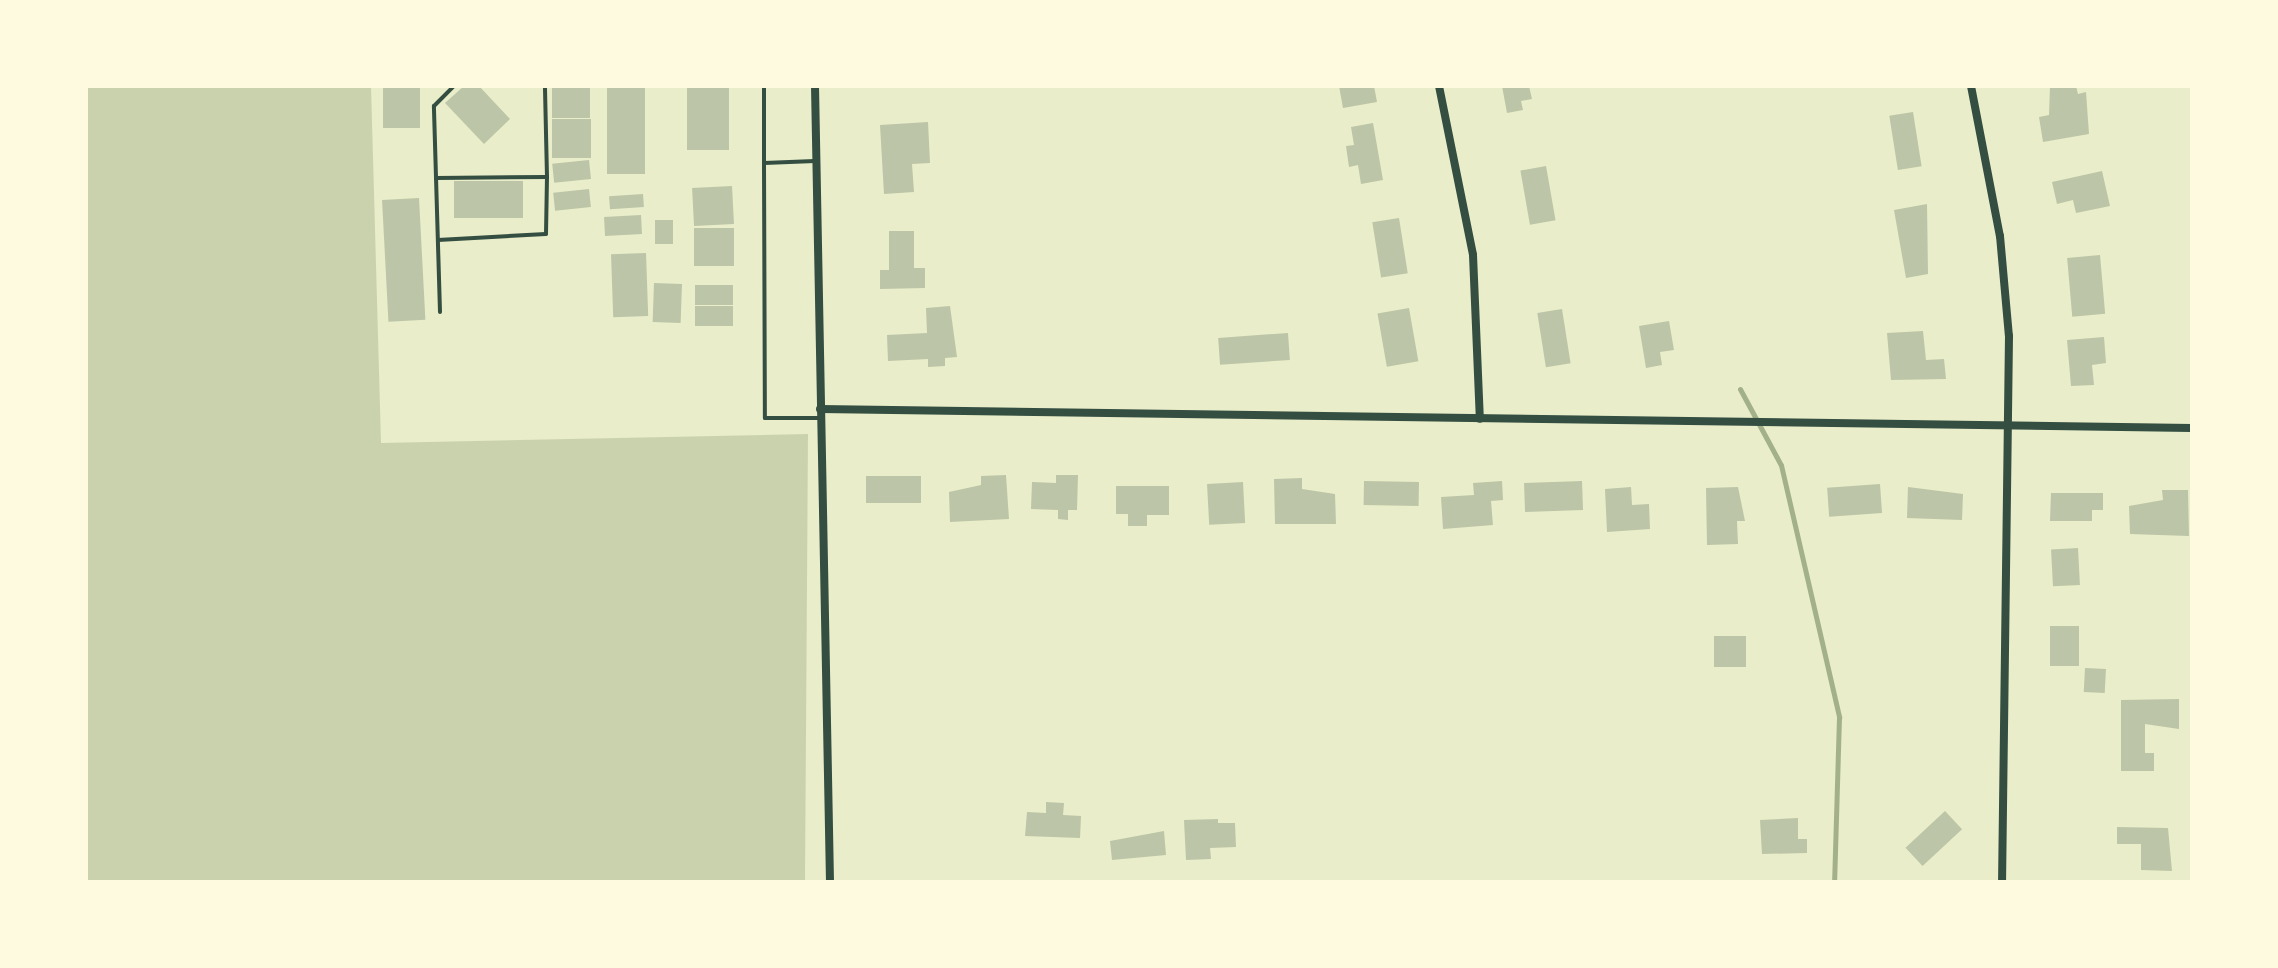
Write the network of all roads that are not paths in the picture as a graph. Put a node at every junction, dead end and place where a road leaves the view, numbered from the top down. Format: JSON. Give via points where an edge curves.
{"nodes":[{"id":1,"x":454,"y":86,"type":"edge"},
{"id":2,"x":545,"y":86,"type":"edge"},
{"id":3,"x":764,"y":86,"type":"edge"},
{"id":4,"x":815,"y":86,"type":"edge"},
{"id":5,"x":1439,"y":86,"type":"edge"},
{"id":6,"x":1971,"y":86,"type":"edge"},
{"id":7,"x":817,"y":161,"type":"junction"},
{"id":8,"x":764,"y":163,"type":"junction"},
{"id":9,"x":547,"y":177,"type":"junction"},
{"id":10,"x":436,"y":178,"type":"junction"},
{"id":11,"x":438,"y":240,"type":"junction"},
{"id":12,"x":440,"y":312,"type":"dead end"},
{"id":13,"x":820,"y":413,"type":"junction"},
{"id":14,"x":1480,"y":419,"type":"junction"},
{"id":15,"x":2010,"y":426,"type":"junction"},
{"id":16,"x":2192,"y":428,"type":"edge"},
{"id":17,"x":830,"y":882,"type":"edge"},
{"id":18,"x":2002,"y":882,"type":"edge"}],
"edges":[{"from":1,"to":10,"type":"lane","via":[[434,106]]},
{"from":2,"to":9,"type":"lane"},
{"from":3,"to":8,"type":"lane"},
{"from":4,"to":7,"type":"street"},
{"from":5,"to":14,"type":"street","via":[[1473,255]]},
{"from":6,"to":15,"type":"street","via":[[2005,272]]},
{"from":7,"to":8,"type":"lane"},
{"from":7,"to":13,"type":"street"},
{"from":8,"to":13,"type":"lane","via":[[765,418]]},
{"from":9,"to":10,"type":"lane"},
{"from":9,"to":11,"type":"lane","via":[[546,234]]},
{"from":10,"to":11,"type":"lane"},
{"from":11,"to":12,"type":"lane"},
{"from":13,"to":14,"type":"street"},
{"from":13,"to":17,"type":"street"},
{"from":14,"to":15,"type":"street"},
{"from":15,"to":16,"type":"street"},
{"from":15,"to":18,"type":"street"}]}
